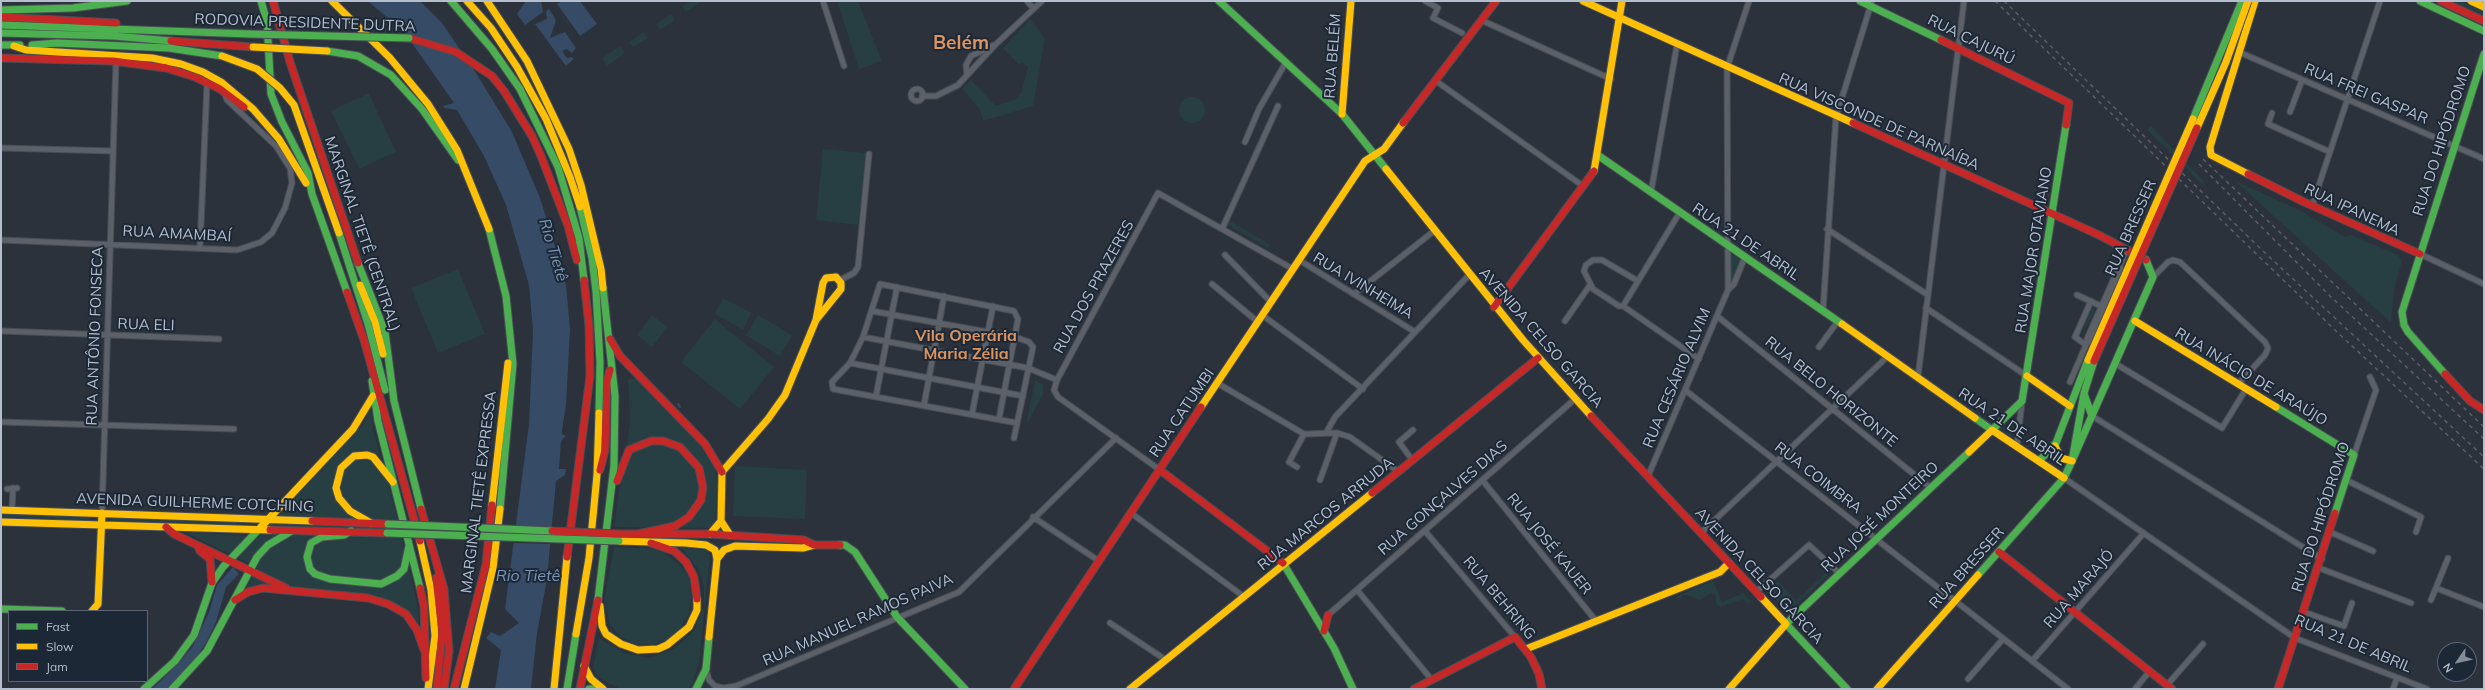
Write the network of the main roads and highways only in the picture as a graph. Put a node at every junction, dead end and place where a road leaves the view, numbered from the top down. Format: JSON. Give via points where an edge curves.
{"nodes":[{"id":1,"x":127,"y":1,"type":"edge"},
{"id":2,"x":261,"y":1,"type":"edge"},
{"id":3,"x":273,"y":1,"type":"edge"},
{"id":4,"x":332,"y":1,"type":"edge"},
{"id":5,"x":451,"y":1,"type":"edge"},
{"id":6,"x":457,"y":1,"type":"edge"},
{"id":7,"x":468,"y":1,"type":"edge"},
{"id":8,"x":475,"y":1,"type":"edge"},
{"id":9,"x":486,"y":1,"type":"edge"},
{"id":10,"x":1219,"y":1,"type":"edge"},
{"id":11,"x":1351,"y":1,"type":"edge"},
{"id":12,"x":1496,"y":1,"type":"edge"},
{"id":13,"x":1583,"y":1,"type":"edge"},
{"id":14,"x":1622,"y":1,"type":"edge"},
{"id":15,"x":1860,"y":1,"type":"edge"},
{"id":16,"x":2238,"y":1,"type":"edge"},
{"id":17,"x":2242,"y":1,"type":"edge"},
{"id":18,"x":2248,"y":1,"type":"edge"},
{"id":19,"x":2255,"y":1,"type":"edge"},
{"id":20,"x":2420,"y":1,"type":"edge"},
{"id":21,"x":2441,"y":1,"type":"edge"},
{"id":22,"x":2471,"y":1,"type":"edge"},
{"id":23,"x":1871,"y":3,"type":"edge"},
{"id":24,"x":2484,"y":7,"type":"edge"},
{"id":25,"x":1,"y":10,"type":"edge"},
{"id":26,"x":1,"y":17,"type":"edge"},
{"id":27,"x":2236,"y":17,"type":"junction"},
{"id":28,"x":1620,"y":18,"type":"junction"},
{"id":29,"x":2484,"y":21,"type":"edge"},
{"id":30,"x":1,"y":25,"type":"edge"},
{"id":31,"x":185,"y":30,"type":"junction"},
{"id":32,"x":2484,"y":31,"type":"edge"},
{"id":33,"x":1,"y":33,"type":"edge"},
{"id":34,"x":1,"y":46,"type":"edge"},
{"id":35,"x":14,"y":46,"type":"junction"},
{"id":36,"x":2484,"y":54,"type":"edge"},
{"id":37,"x":1,"y":58,"type":"edge"},
{"id":38,"x":538,"y":82,"type":"junction"},
{"id":39,"x":538,"y":102,"type":"junction"},
{"id":40,"x":2069,"y":103,"type":"joint"},
{"id":41,"x":1342,"y":114,"type":"junction"},
{"id":42,"x":279,"y":139,"type":"junction"},
{"id":43,"x":1375,"y":154,"type":"junction"},
{"id":44,"x":1599,"y":156,"type":"junction"},
{"id":45,"x":464,"y":167,"type":"junction"},
{"id":46,"x":312,"y":194,"type":"junction"},
{"id":47,"x":2053,"y":214,"type":"junction"},
{"id":48,"x":340,"y":236,"type":"junction"},
{"id":49,"x":2420,"y":254,"type":"junction"},
{"id":50,"x":2153,"y":277,"type":"joint"},
{"id":51,"x":585,"y":282,"type":"junction"},
{"id":52,"x":1494,"y":307,"type":"junction"},
{"id":53,"x":816,"y":320,"type":"junction"},
{"id":54,"x":2135,"y":321,"type":"junction"},
{"id":55,"x":608,"y":336,"type":"junction"},
{"id":56,"x":510,"y":344,"type":"junction"},
{"id":57,"x":1538,"y":358,"type":"junction"},
{"id":58,"x":2091,"y":360,"type":"junction"},
{"id":59,"x":612,"y":365,"type":"junction"},
{"id":60,"x":372,"y":366,"type":"junction"},
{"id":61,"x":2027,"y":376,"type":"junction"},
{"id":62,"x":2084,"y":393,"type":"junction"},
{"id":63,"x":373,"y":396,"type":"junction"},
{"id":64,"x":2072,"y":398,"type":"junction"},
{"id":65,"x":2063,"y":399,"type":"junction"},
{"id":66,"x":394,"y":401,"type":"junction"},
{"id":67,"x":2070,"y":406,"type":"junction"},
{"id":68,"x":2484,"y":410,"type":"edge"},
{"id":69,"x":2092,"y":416,"type":"junction"},
{"id":70,"x":1992,"y":430,"type":"junction"},
{"id":71,"x":2055,"y":446,"type":"junction"},
{"id":72,"x":2354,"y":455,"type":"joint"},
{"id":73,"x":2039,"y":461,"type":"junction"},
{"id":74,"x":2072,"y":461,"type":"junction"},
{"id":75,"x":400,"y":466,"type":"junction"},
{"id":76,"x":1160,"y":470,"type":"junction"},
{"id":77,"x":722,"y":472,"type":"junction"},
{"id":78,"x":597,"y":475,"type":"junction"},
{"id":79,"x":2064,"y":478,"type":"junction"},
{"id":80,"x":396,"y":486,"type":"junction"},
{"id":81,"x":613,"y":487,"type":"junction"},
{"id":82,"x":1,"y":510,"type":"edge"},
{"id":83,"x":102,"y":513,"type":"junction"},
{"id":84,"x":270,"y":519,"type":"junction"},
{"id":85,"x":721,"y":521,"type":"junction"},
{"id":86,"x":1,"y":522,"type":"edge"},
{"id":87,"x":371,"y":523,"type":"junction"},
{"id":88,"x":101,"y":525,"type":"junction"},
{"id":89,"x":166,"y":527,"type":"junction"},
{"id":90,"x":259,"y":530,"type":"junction"},
{"id":91,"x":292,"y":531,"type":"junction"},
{"id":92,"x":351,"y":531,"type":"junction"},
{"id":93,"x":638,"y":534,"type":"junction"},
{"id":94,"x":710,"y":534,"type":"junction"},
{"id":95,"x":730,"y":535,"type":"junction"},
{"id":96,"x":619,"y":537,"type":"junction"},
{"id":97,"x":409,"y":542,"type":"junction"},
{"id":98,"x":651,"y":543,"type":"junction"},
{"id":99,"x":814,"y":545,"type":"junction"},
{"id":100,"x":198,"y":546,"type":"junction"},
{"id":101,"x":1999,"y":552,"type":"junction"},
{"id":102,"x":718,"y":558,"type":"junction"},
{"id":103,"x":229,"y":561,"type":"junction"},
{"id":104,"x":435,"y":563,"type":"junction"},
{"id":105,"x":1729,"y":563,"type":"junction"},
{"id":106,"x":1285,"y":564,"type":"junction"},
{"id":107,"x":250,"y":571,"type":"junction"},
{"id":108,"x":212,"y":583,"type":"junction"},
{"id":109,"x":290,"y":590,"type":"junction"},
{"id":110,"x":235,"y":600,"type":"junction"},
{"id":111,"x":598,"y":601,"type":"junction"},
{"id":112,"x":1,"y":609,"type":"edge"},
{"id":113,"x":32,"y":610,"type":"edge"},
{"id":114,"x":95,"y":610,"type":"edge"},
{"id":115,"x":1313,"y":612,"type":"junction"},
{"id":116,"x":1786,"y":624,"type":"junction"},
{"id":117,"x":1324,"y":632,"type":"junction"},
{"id":118,"x":1526,"y":649,"type":"junction"},
{"id":119,"x":426,"y":656,"type":"junction"},
{"id":120,"x":584,"y":666,"type":"junction"},
{"id":121,"x":2170,"y":687,"type":"edge"},
{"id":122,"x":144,"y":689,"type":"edge"},
{"id":123,"x":172,"y":689,"type":"edge"},
{"id":124,"x":428,"y":689,"type":"edge"},
{"id":125,"x":437,"y":689,"type":"edge"},
{"id":126,"x":444,"y":689,"type":"edge"},
{"id":127,"x":454,"y":689,"type":"edge"},
{"id":128,"x":464,"y":689,"type":"edge"},
{"id":129,"x":554,"y":689,"type":"edge"},
{"id":130,"x":567,"y":689,"type":"edge"},
{"id":131,"x":580,"y":689,"type":"edge"},
{"id":132,"x":589,"y":689,"type":"edge"},
{"id":133,"x":598,"y":689,"type":"edge"},
{"id":134,"x":603,"y":689,"type":"edge"},
{"id":135,"x":696,"y":689,"type":"edge"},
{"id":136,"x":965,"y":689,"type":"edge"},
{"id":137,"x":1014,"y":689,"type":"edge"},
{"id":138,"x":1130,"y":689,"type":"edge"},
{"id":139,"x":1353,"y":689,"type":"edge"},
{"id":140,"x":1414,"y":689,"type":"edge"},
{"id":141,"x":1542,"y":689,"type":"edge"},
{"id":142,"x":1729,"y":689,"type":"edge"},
{"id":143,"x":1847,"y":689,"type":"edge"},
{"id":144,"x":1876,"y":689,"type":"edge"},
{"id":145,"x":2278,"y":689,"type":"edge"}],
"edges":[{"from":1,"to":25,"type":"main road","via":[[73,8]]},
{"from":2,"to":46,"type":"main road","via":[[267,22],[271,94],[308,173]]},
{"from":3,"to":66,"type":"main road","name":"MARGINAL TIETÊ (CENTRAL)","via":[[290,62],[351,245],[385,332]]},
{"from":4,"to":45,"type":"main road","via":[[390,58],[428,104],[457,150]]},
{"from":5,"to":51,"type":"main road","via":[[492,49],[520,89],[541,129],[571,206],[579,238]]},
{"from":6,"to":39,"type":"main road","via":[[484,30],[526,90]]},
{"from":7,"to":39,"type":"main road","via":[[491,28]]},
{"from":8,"to":38,"type":"main road","via":[[497,27],[530,76]]},
{"from":9,"to":38,"type":"main road","via":[[518,47]]},
{"from":10,"to":41,"type":"main road","name":"AVENIDA CELSO GARCIA"},
{"from":11,"to":41,"type":"main road","name":"RUA BELÉM"},
{"from":12,"to":43,"type":"main road","name":"RUA CATUMBI","via":[[1384,149]]},
{"from":13,"to":28,"type":"main road","name":"RUA VISCONDE DE PARNAÍBA"},
{"from":14,"to":28,"type":"main road"},
{"from":15,"to":23,"type":"main road","name":"RUA CAJURÚ"},
{"from":16,"to":27,"type":"main road","bridge":true},
{"from":17,"to":27,"type":"main road","name":"RUA BRESSER","bridge":true},
{"from":18,"to":58,"type":"main road","name":"RUA BRESSER","bridge":true,"via":[[2226,62]]},
{"from":19,"to":49,"type":"main road","name":"RUA IPANEMA","via":[[2215,129],[2210,147],[2211,155],[2312,206]]},
{"from":20,"to":32,"type":"main road"},
{"from":21,"to":29,"type":"main road"},
{"from":22,"to":24,"type":"main road"},
{"from":23,"to":40,"type":"main road","name":"RUA CAJURÚ"},
{"from":26,"to":31,"type":"main road","via":[[163,26]]},
{"from":27,"to":58,"type":"main road","name":"RUA BRESSER","bridge":true},
{"from":28,"to":44,"type":"main road"},
{"from":28,"to":47,"type":"main road","name":"RUA VISCONDE DE PARNAÍBA"},
{"from":30,"to":31,"type":"main road","name":"RODOVIA PRESIDENTE DUTRA"},
{"from":31,"to":51,"type":"main road","name":"RODOVIA PRESIDENTE DUTRA","bridge":true,"via":[[409,38],[456,52],[492,76],[516,109],[541,156],[568,226],[580,273]]},
{"from":33,"to":45,"type":"main road","name":"RODOVIA PRESIDENTE DUTRA","bridge":true,"via":[[114,36],[327,51],[358,56],[391,75],[422,110]]},
{"from":34,"to":35,"type":"main road"},
{"from":35,"to":42,"type":"main road","via":[[26,50],[120,54],[181,64],[203,72],[230,88],[254,109]]},
{"from":35,"to":48,"type":"main road","bridge":true,"via":[[57,43],[162,48],[222,56],[257,70],[280,88],[294,105]]},
{"from":36,"to":49,"type":"main road","name":"RUA DO HIPÓDROMO"},
{"from":37,"to":42,"type":"main road","name":"RUA AMAMBAÍ","via":[[116,61],[166,68],[224,92],[256,116]]},
{"from":38,"to":55,"type":"main road","via":[[582,184],[597,247]]},
{"from":39,"to":78,"type":"main road","via":[[570,177],[585,224],[592,258],[600,362]]},
{"from":40,"to":47,"type":"main road","name":"RUA MAJOR OTAVIANO"},
{"from":41,"to":43,"type":"main road","name":"AVENIDA CELSO GARCIA"},
{"from":42,"to":46,"type":"main road"},
{"from":43,"to":52,"type":"main road","name":"AVENIDA CELSO GARCIA"},
{"from":43,"to":76,"type":"main road","name":"RUA CATUMBI","via":[[1365,161]]},
{"from":44,"to":52,"type":"main road","via":[[1595,169]]},
{"from":44,"to":70,"type":"main road","name":"RUA 21 DE ABRIL"},
{"from":45,"to":56,"type":"main road","via":[[486,222],[500,267]]},
{"from":46,"to":60,"type":"main road"},
{"from":47,"to":50,"type":"main road","name":"RUA VISCONDE DE PARNAÍBA","via":[[2147,261]]},
{"from":47,"to":61,"type":"main road","name":"RUA MAJOR OTAVIANO"},
{"from":48,"to":66,"type":"main road","via":[[375,322]]},
{"from":48,"to":75,"type":"main road","via":[[378,359]]},
{"from":49,"to":68,"type":"main road","name":"RUA DO HIPÓDROMO","via":[[2404,304],[2403,320],[2408,332],[2470,401]]},
{"from":50,"to":54,"type":"main road","name":"RUA BRESSER"},
{"from":51,"to":129,"type":"main road","via":[[590,376],[567,550]]},
{"from":52,"to":57,"type":"main road","name":"AVENIDA CELSO GARCIA"},
{"from":53,"to":53,"type":"main road","via":[[841,289],[840,280],[833,276],[824,280]]},
{"from":53,"to":77,"type":"main road","via":[[785,395],[768,419]]},
{"from":54,"to":69,"type":"main road","name":"RUA BRESSER"},
{"from":54,"to":72,"type":"main road","name":"RUA INÁCIO DE ARAÚJO"},
{"from":55,"to":59,"type":"main road"},
{"from":55,"to":77,"type":"main road","via":[[620,356],[705,444]]},
{"from":56,"to":127,"type":"main road","name":"MARGINAL TIETÊ EXPRESSA","via":[[486,564]]},
{"from":56,"to":128,"type":"main road","via":[[513,354],[513,378],[496,547]]},
{"from":57,"to":105,"type":"main road","name":"AVENIDA CELSO GARCIA"},
{"from":57,"to":106,"type":"main road","name":"RUA MARCOS ARRUDA"},
{"from":58,"to":62,"type":"main road","name":"RUA BRESSER"},
{"from":58,"to":64,"type":"main road","name":"RUA BRESSER"},
{"from":59,"to":78,"type":"main road","via":[[607,381],[603,466]]},
{"from":59,"to":81,"type":"main road","via":[[616,426]]},
{"from":60,"to":63,"type":"main road"},
{"from":60,"to":75,"type":"main road"},
{"from":61,"to":65,"type":"main road"},
{"from":61,"to":70,"type":"main road","name":"RUA MAJOR OTAVIANO","via":[[2022,401]]},
{"from":62,"to":69,"type":"main road"},
{"from":62,"to":74,"type":"main road","name":"RUA BRESSER"},
{"from":63,"to":80,"type":"main road"},
{"from":63,"to":84,"type":"main road","via":[[361,420]]},
{"from":64,"to":65,"type":"main road"},
{"from":64,"to":67,"type":"main road","name":"RUA BRESSER"},
{"from":65,"to":67,"type":"main road"},
{"from":66,"to":104,"type":"main road","name":"MARGINAL TIETÊ (CENTRAL)"},
{"from":67,"to":71,"type":"main road","name":"RUA BRESSER"},
{"from":69,"to":74,"type":"main road","name":"RUA BRESSER"},
{"from":70,"to":73,"type":"main road","name":"RUA 21 DE ABRIL"},
{"from":70,"to":116,"type":"main road","name":"RUA JOSÉ MONTEIRO"},
{"from":71,"to":73,"type":"main road","name":"RUA BRESSER"},
{"from":71,"to":74,"type":"main road","via":[[2061,458]]},
{"from":72,"to":145,"type":"main road","name":"RUA DO HIPÓDROMO"},
{"from":73,"to":79,"type":"main road","name":"RUA 21 DE ABRIL"},
{"from":74,"to":79,"type":"main road","name":"RUA BRESSER"},
{"from":75,"to":124,"type":"main road","via":[[431,590],[435,636]]},
{"from":76,"to":106,"type":"main road","via":[[1266,546]]},
{"from":76,"to":137,"type":"main road","name":"RUA CATUMBI"},
{"from":77,"to":85,"type":"main road"},
{"from":78,"to":130,"type":"main road","via":[[588,565]]},
{"from":79,"to":101,"type":"main road","name":"RUA BRESSER"},
{"from":80,"to":87,"type":"main road","via":[[379,464],[366,455],[354,456],[342,468],[336,488],[339,498],[350,511]]},
{"from":80,"to":97,"type":"main road"},
{"from":81,"to":93,"type":"main road","via":[[627,454],[642,443],[663,441],[672,444],[687,452],[699,468],[703,488],[701,500],[689,517],[675,526]]},
{"from":81,"to":111,"type":"main road"},
{"from":82,"to":83,"type":"main road","name":"AVENIDA GUILHERME COTCHING"},
{"from":83,"to":84,"type":"main road","name":"AVENIDA GUILHERME COTCHING"},
{"from":83,"to":88,"type":"main road","name":"RUA ANTÔNIO FONSECA"},
{"from":84,"to":87,"type":"main road","name":"AVENIDA GUILHERME COTCHING"},
{"from":84,"to":90,"type":"main road"},
{"from":85,"to":94,"type":"main road"},
{"from":85,"to":95,"type":"main road"},
{"from":86,"to":88,"type":"main road","name":"AVENIDA GUILHERME COTCHING"},
{"from":87,"to":96,"type":"main road","name":"AVENIDA GUILHERME COTCHING","bridge":true},
{"from":88,"to":89,"type":"main road","name":"AVENIDA GUILHERME COTCHING"},
{"from":88,"to":114,"type":"main road","name":"RUA ANTÔNIO FONSECA","via":[[98,604]]},
{"from":89,"to":90,"type":"main road","name":"AVENIDA GUILHERME COTCHING"},
{"from":89,"to":100,"type":"main road"},
{"from":90,"to":91,"type":"main road","name":"AVENIDA GUILHERME COTCHING"},
{"from":90,"to":103,"type":"main road"},
{"from":91,"to":92,"type":"main road","name":"AVENIDA GUILHERME COTCHING"},
{"from":91,"to":107,"type":"main road","via":[[268,545],[257,557]]},
{"from":92,"to":96,"type":"main road","name":"AVENIDA GUILHERME COTCHING","bridge":true},
{"from":92,"to":97,"type":"main road","via":[[344,535],[322,537],[311,544],[307,557],[310,569],[324,578],[381,584],[397,576],[404,569]]},
{"from":93,"to":94,"type":"main road"},
{"from":93,"to":96,"type":"main road"},
{"from":94,"to":95,"type":"main road"},
{"from":95,"to":99,"type":"main road","via":[[804,540]]},
{"from":96,"to":98,"type":"main road"},
{"from":97,"to":119,"type":"main road","via":[[424,606]]},
{"from":98,"to":102,"type":"main road","via":[[706,545],[714,548]]},
{"from":98,"to":111,"type":"main road","via":[[674,551],[686,562],[694,577],[697,610],[685,632],[677,640],[658,649],[629,648],[606,634],[602,626]]},
{"from":99,"to":102,"type":"main road","via":[[803,548],[735,546],[724,550]]},
{"from":99,"to":136,"type":"main road","via":[[845,545],[855,552],[897,617]]},
{"from":100,"to":103,"type":"main road"},
{"from":100,"to":108,"type":"main road","via":[[210,559]]},
{"from":101,"to":121,"type":"main road"},
{"from":101,"to":144,"type":"main road","name":"RUA BRESSER"},
{"from":102,"to":135,"type":"main road","via":[[706,669]]},
{"from":103,"to":107,"type":"main road"},
{"from":103,"to":108,"type":"main road"},
{"from":104,"to":125,"type":"main road","via":[[442,631]]},
{"from":104,"to":126,"type":"main road","name":"MARGINAL TIETÊ (CENTRAL)","via":[[444,589],[449,630]]},
{"from":105,"to":116,"type":"main road","name":"AVENIDA CELSO GARCIA"},
{"from":105,"to":118,"type":"main road","via":[[1720,572]]},
{"from":106,"to":115,"type":"main road"},
{"from":106,"to":138,"type":"main road","name":"RUA MARCOS ARRUDA"},
{"from":107,"to":109,"type":"main road"},
{"from":107,"to":110,"type":"main road"},
{"from":108,"to":122,"type":"main road","via":[[194,635],[175,661]]},
{"from":109,"to":110,"type":"main road","via":[[258,589]]},
{"from":109,"to":119,"type":"main road","via":[[368,598],[399,608],[413,622]]},
{"from":110,"to":123,"type":"main road","via":[[207,651]]},
{"from":111,"to":120,"type":"main road"},
{"from":112,"to":113,"type":"main road"},
{"from":115,"to":117,"type":"main road"},
{"from":115,"to":117,"type":"main road","via":[[1320,616],[1328,615]]},
{"from":116,"to":142,"type":"main road","name":"RUA JOSÉ MONTEIRO"},
{"from":116,"to":143,"type":"main road","name":"AVENIDA CELSO GARCIA"},
{"from":117,"to":139,"type":"main road"},
{"from":118,"to":140,"type":"main road","name":"RUA BEHRING","via":[[1515,636]]},
{"from":118,"to":141,"type":"main road","name":"RUA BEHRING","via":[[1539,674]]},
{"from":119,"to":124,"type":"main road"},
{"from":120,"to":131,"type":"main road"},
{"from":120,"to":134,"type":"main road","via":[[591,679]]},
{"from":132,"to":133,"type":"main road"}]}
